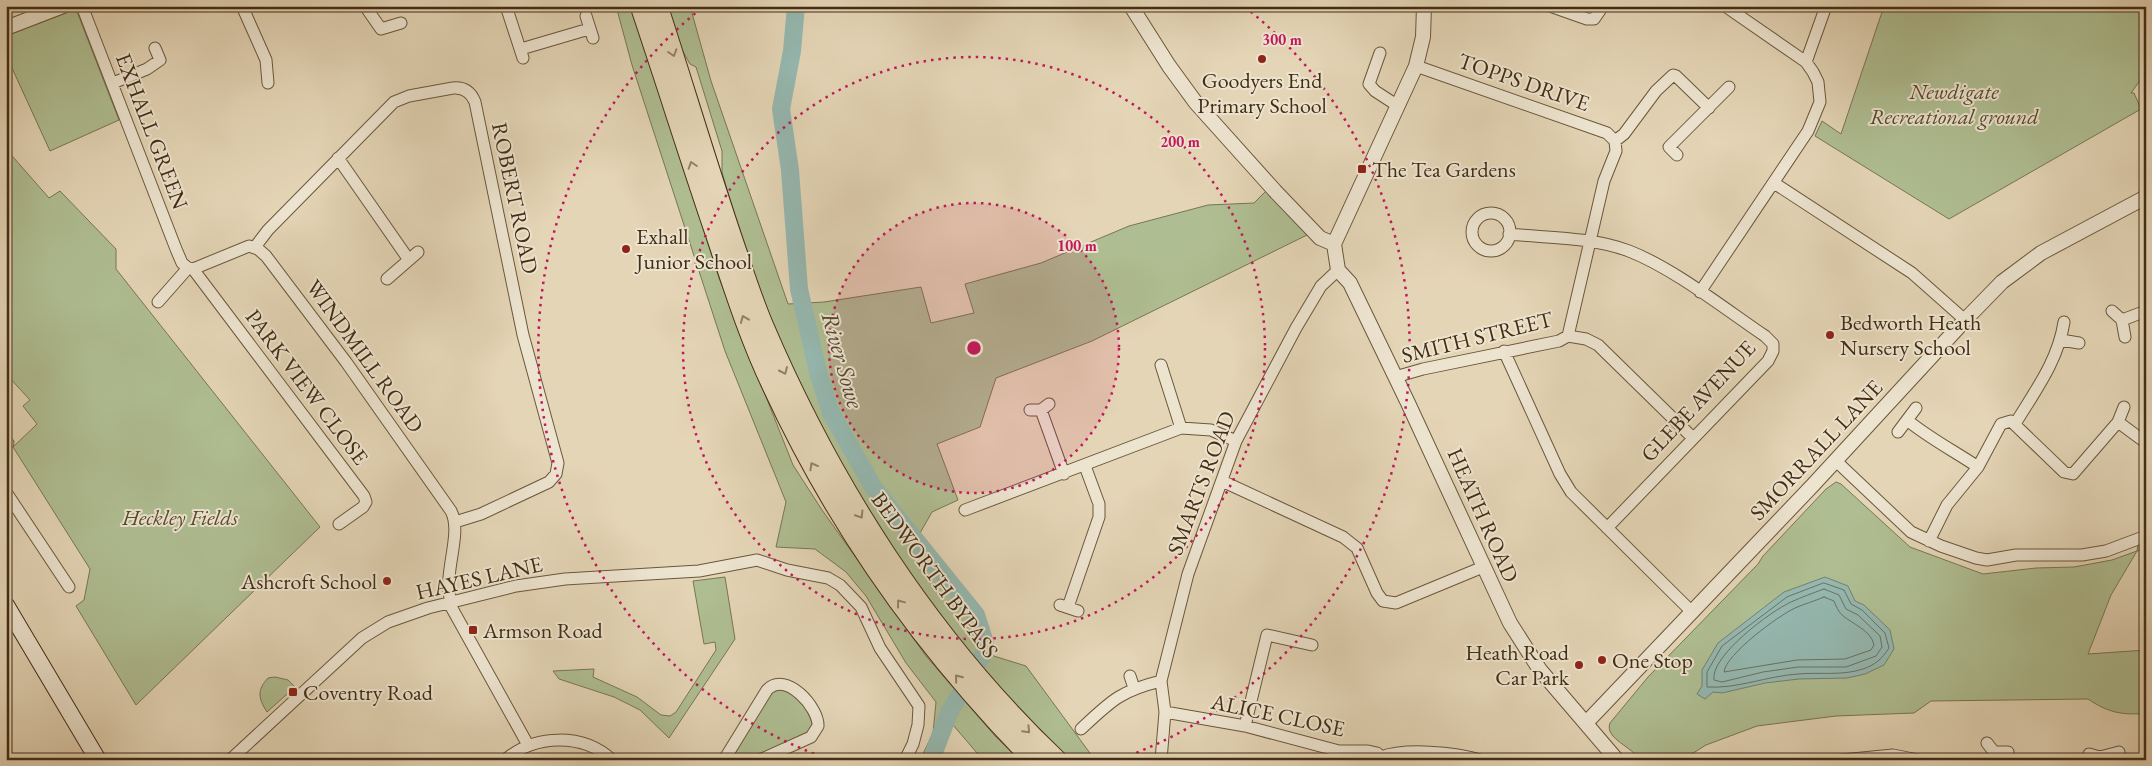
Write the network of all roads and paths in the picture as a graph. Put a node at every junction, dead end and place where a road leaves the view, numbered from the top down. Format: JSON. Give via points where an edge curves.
{"nodes":[{"id":1,"x":62,"y":6,"type":"edge"},
{"id":2,"x":82,"y":6,"type":"edge"},
{"id":3,"x":242,"y":6,"type":"edge"},
{"id":4,"x":365,"y":6,"type":"edge"},
{"id":5,"x":506,"y":6,"type":"edge"},
{"id":6,"x":640,"y":6,"type":"edge"},
{"id":7,"x":658,"y":6,"type":"edge"},
{"id":8,"x":1131,"y":6,"type":"edge"},
{"id":9,"x":1424,"y":6,"type":"edge"},
{"id":10,"x":1550,"y":6,"type":"edge"},
{"id":11,"x":1603,"y":6,"type":"edge"},
{"id":12,"x":1725,"y":6,"type":"edge"},
{"id":13,"x":1826,"y":6,"type":"edge"},
{"id":14,"x":586,"y":16,"type":"dead end"},
{"id":15,"x":401,"y":23,"type":"dead end"},
{"id":16,"x":6,"y":28,"type":"edge"},
{"id":17,"x":155,"y":48,"type":"dead end"},
{"id":18,"x":1380,"y":53,"type":"dead end"},
{"id":19,"x":1806,"y":62,"type":"junction"},
{"id":20,"x":1416,"y":66,"type":"junction"},
{"id":21,"x":113,"y":83,"type":"junction"},
{"id":22,"x":268,"y":83,"type":"dead end"},
{"id":23,"x":1729,"y":88,"type":"dead end"},
{"id":24,"x":1398,"y":106,"type":"junction"},
{"id":25,"x":1709,"y":108,"type":"junction"},
{"id":26,"x":1615,"y":140,"type":"junction"},
{"id":27,"x":1677,"y":155,"type":"dead end"},
{"id":28,"x":338,"y":158,"type":"junction"},
{"id":29,"x":1774,"y":183,"type":"junction"},
{"id":30,"x":2144,"y":202,"type":"edge"},
{"id":31,"x":1509,"y":234,"type":"dead end"},
{"id":32,"x":1590,"y":241,"type":"junction"},
{"id":33,"x":1334,"y":244,"type":"junction"},
{"id":34,"x":255,"y":247,"type":"junction"},
{"id":35,"x":191,"y":269,"type":"junction"},
{"id":36,"x":1338,"y":270,"type":"junction"},
{"id":37,"x":387,"y":279,"type":"dead end"},
{"id":38,"x":1700,"y":292,"type":"junction"},
{"id":39,"x":158,"y":302,"type":"dead end"},
{"id":40,"x":2112,"y":311,"type":"dead end"},
{"id":41,"x":2146,"y":311,"type":"edge"},
{"id":42,"x":1965,"y":320,"type":"junction"},
{"id":43,"x":2122,"y":320,"type":"junction"},
{"id":44,"x":2064,"y":322,"type":"dead end"},
{"id":45,"x":1568,"y":336,"type":"junction"},
{"id":46,"x":2125,"y":337,"type":"dead end"},
{"id":47,"x":2061,"y":340,"type":"junction"},
{"id":48,"x":2079,"y":343,"type":"dead end"},
{"id":49,"x":1504,"y":351,"type":"junction"},
{"id":50,"x":1160,"y":363,"type":"dead end"},
{"id":51,"x":1395,"y":377,"type":"junction"},
{"id":52,"x":2124,"y":407,"type":"dead end"},
{"id":53,"x":1040,"y":408,"type":"dead end"},
{"id":54,"x":1916,"y":408,"type":"dead end"},
{"id":55,"x":1908,"y":420,"type":"junction"},
{"id":56,"x":2118,"y":422,"type":"junction"},
{"id":57,"x":2015,"y":424,"type":"junction"},
{"id":58,"x":1181,"y":428,"type":"junction"},
{"id":59,"x":1898,"y":432,"type":"dead end"},
{"id":60,"x":1693,"y":438,"type":"junction"},
{"id":61,"x":2141,"y":439,"type":"dead end"},
{"id":62,"x":1236,"y":441,"type":"junction"},
{"id":63,"x":1836,"y":461,"type":"junction"},
{"id":64,"x":1085,"y":466,"type":"junction"},
{"id":65,"x":1978,"y":467,"type":"junction"},
{"id":66,"x":1064,"y":474,"type":"junction"},
{"id":67,"x":1222,"y":481,"type":"junction"},
{"id":68,"x":6,"y":492,"type":"edge"},
{"id":69,"x":965,"y":510,"type":"dead end"},
{"id":70,"x":455,"y":522,"type":"junction"},
{"id":71,"x":339,"y":524,"type":"dead end"},
{"id":72,"x":1607,"y":528,"type":"junction"},
{"id":73,"x":2146,"y":536,"type":"edge"},
{"id":74,"x":1929,"y":541,"type":"junction"},
{"id":75,"x":1483,"y":567,"type":"junction"},
{"id":76,"x":68,"y":587,"type":"dead end"},
{"id":77,"x":450,"y":603,"type":"junction"},
{"id":78,"x":6,"y":605,"type":"edge"},
{"id":79,"x":1069,"y":608,"type":"dead end"},
{"id":80,"x":1692,"y":612,"type":"junction"},
{"id":81,"x":935,"y":637,"type":"junction"},
{"id":82,"x":1312,"y":645,"type":"dead end"},
{"id":83,"x":1130,"y":676,"type":"dead end"},
{"id":84,"x":1161,"y":681,"type":"junction"},
{"id":85,"x":1134,"y":688,"type":"junction"},
{"id":86,"x":993,"y":707,"type":"junction"},
{"id":87,"x":1165,"y":712,"type":"junction"},
{"id":88,"x":1586,"y":723,"type":"junction"},
{"id":89,"x":1245,"y":726,"type":"junction"},
{"id":90,"x":1081,"y":729,"type":"dead end"},
{"id":91,"x":528,"y":745,"type":"junction"},
{"id":92,"x":1989,"y":751,"type":"edge"},
{"id":93,"x":2008,"y":752,"type":"dead end"},
{"id":94,"x":2119,"y":752,"type":"dead end"},
{"id":95,"x":2096,"y":757,"type":"edge"},
{"id":96,"x":1381,"y":759,"type":"edge"},
{"id":97,"x":98,"y":760,"type":"edge"},
{"id":98,"x":230,"y":760,"type":"edge"},
{"id":99,"x":505,"y":760,"type":"edge"},
{"id":100,"x":612,"y":760,"type":"edge"},
{"id":101,"x":724,"y":760,"type":"edge"},
{"id":102,"x":760,"y":760,"type":"edge"},
{"id":103,"x":905,"y":760,"type":"edge"},
{"id":104,"x":1033,"y":760,"type":"edge"},
{"id":105,"x":1057,"y":760,"type":"edge"},
{"id":106,"x":1161,"y":760,"type":"edge"},
{"id":107,"x":1480,"y":760,"type":"edge"},
{"id":108,"x":1617,"y":760,"type":"edge"},
{"id":109,"x":1842,"y":760,"type":"edge"},
{"id":110,"x":1918,"y":760,"type":"edge"}],
"edges":[{"from":1,"to":16,"type":"street"},
{"from":2,"to":21,"type":"street","name":"EXHALL GREEN"},
{"from":3,"to":22,"type":"street","via":[[266,60]]},
{"from":4,"to":15,"type":"street","via":[[381,29]]},
{"from":5,"to":14,"type":"street","via":[[522,53],[591,33]]},
{"from":81,"to":6,"type":"highway","name":"BEDWORTH BYPASS","one_way":true,"via":[[884,582],[845,522],[772,386],[740,309]]},
{"from":7,"to":81,"type":"highway","name":"BEDWORTH BYPASS","one_way":true,"via":[[762,322],[801,408],[857,511]]},
{"from":8,"to":33,"type":"street","via":[[1196,103],[1320,238]]},
{"from":9,"to":20,"type":"street","via":[[1423,37]]},
{"from":10,"to":11,"type":"street","via":[[1594,19]]},
{"from":12,"to":19,"type":"street"},
{"from":13,"to":19,"type":"street"},
{"from":17,"to":21,"type":"street","via":[[160,60]]},
{"from":18,"to":24,"type":"street","via":[[1369,84]]},
{"from":19,"to":29,"type":"street","via":[[1818,82],[1820,102],[1808,131]]},
{"from":20,"to":24,"type":"street"},
{"from":20,"to":26,"type":"street","name":"TOPPS DRIVE","via":[[1607,133]]},
{"from":21,"to":35,"type":"street","name":"EXHALL GREEN","via":[[176,249],[182,263]]},
{"from":23,"to":25,"type":"street"},
{"from":24,"to":33,"type":"street"},
{"from":25,"to":26,"type":"street","via":[[1673,75],[1656,90],[1624,134]]},
{"from":25,"to":27,"type":"street","via":[[1670,147]]},
{"from":26,"to":32,"type":"street","via":[[1616,151],[1604,181]]},
{"from":28,"to":34,"type":"street","name":"ROBERT ROAD"},
{"from":28,"to":37,"type":"street","via":[[414,256]]},
{"from":28,"to":70,"type":"street","name":"ROBERT ROAD","via":[[399,99],[456,88],[468,91],[473,98],[524,335],[558,463],[549,482],[475,517]]},
{"from":29,"to":38,"type":"street"},
{"from":29,"to":42,"type":"street","via":[[1912,273]]},
{"from":30,"to":42,"type":"street","name":"SMORRALL LANE","via":[[2041,253],[2002,282]]},
{"from":31,"to":32,"type":"street","name":"GLEBE AVENUE"},
{"from":32,"to":38,"type":"street","name":"GLEBE AVENUE","via":[[1645,258]]},
{"from":32,"to":45,"type":"street"},
{"from":33,"to":36,"type":"street"},
{"from":34,"to":35,"type":"street","via":[[245,247]]},
{"from":34,"to":70,"type":"street","name":"WINDMILL ROAD","via":[[266,256],[346,362],[452,511]]},
{"from":35,"to":39,"type":"street"},
{"from":35,"to":71,"type":"street","name":"PARK VIEW CLOSE","via":[[364,496],[365,505]]},
{"from":36,"to":51,"type":"street","name":"HEATH ROAD","via":[[1350,283]]},
{"from":36,"to":62,"type":"street","name":"SMARTS ROAD","via":[[1321,286]]},
{"from":38,"to":60,"type":"street","name":"GLEBE AVENUE","via":[[1770,340],[1773,352]]},
{"from":40,"to":43,"type":"street"},
{"from":41,"to":43,"type":"street"},
{"from":42,"to":63,"type":"street","name":"SMORRALL LANE"},
{"from":43,"to":46,"type":"street"},
{"from":44,"to":47,"type":"street"},
{"from":45,"to":49,"type":"street","name":"SMITH STREET","via":[[1560,341]]},
{"from":45,"to":60,"type":"street","via":[[1598,345]]},
{"from":47,"to":48,"type":"street"},
{"from":47,"to":57,"type":"street","via":[[2053,363]]},
{"from":49,"to":51,"type":"street","name":"SMITH STREET"},
{"from":49,"to":72,"type":"street","via":[[1565,483]]},
{"from":50,"to":58,"type":"street"},
{"from":51,"to":75,"type":"street","name":"HEATH ROAD"},
{"from":52,"to":56,"type":"street"},
{"from":53,"to":66,"type":"street"},
{"from":54,"to":55,"type":"street"},
{"from":55,"to":59,"type":"street"},
{"from":55,"to":65,"type":"street","via":[[1930,438]]},
{"from":56,"to":57,"type":"street","via":[[2081,467],[2069,474]]},
{"from":56,"to":61,"type":"street"},
{"from":57,"to":65,"type":"street","via":[[2010,421],[2001,424]]},
{"from":58,"to":62,"type":"street","via":[[1211,430]]},
{"from":58,"to":64,"type":"street"},
{"from":60,"to":72,"type":"street","name":"GLEBE AVENUE"},
{"from":62,"to":67,"type":"street","name":"SMARTS ROAD"},
{"from":63,"to":74,"type":"street","via":[[1910,532]]},
{"from":63,"to":80,"type":"street","name":"SMORRALL LANE"},
{"from":64,"to":66,"type":"street"},
{"from":64,"to":79,"type":"street","via":[[1099,504],[1099,517]]},
{"from":65,"to":74,"type":"street","via":[[1947,505]]},
{"from":66,"to":69,"type":"street"},
{"from":67,"to":75,"type":"street","via":[[1343,537],[1357,548],[1383,601],[1396,603]]},
{"from":67,"to":84,"type":"street","name":"SMARTS ROAD","via":[[1188,574]]},
{"from":68,"to":76,"type":"street"},
{"from":70,"to":77,"type":"street","via":[[448,588]]},
{"from":72,"to":80,"type":"street"},
{"from":73,"to":74,"type":"street","via":[[2106,551],[2082,555],[1987,560]]},
{"from":75,"to":88,"type":"street","name":"HEATH ROAD","via":[[1529,655]]},
{"from":77,"to":91,"type":"street"},
{"from":77,"to":98,"type":"street","name":"HAYES LANE","via":[[374,629]]},
{"from":77,"to":103,"type":"street","name":"HAYES LANE","via":[[534,583],[699,571],[757,560],[828,578],[853,596],[861,607],[880,648],[919,706],[918,725]]},
{"from":78,"to":97,"type":"main road"},
{"from":80,"to":88,"type":"street","name":"SMORRALL LANE"},
{"from":81,"to":86,"type":"highway","name":"BEDWORTH BYPASS"},
{"from":82,"to":89,"type":"street","via":[[1267,635]]},
{"from":83,"to":85,"type":"street"},
{"from":84,"to":85,"type":"street"},
{"from":84,"to":87,"type":"street","name":"SMARTS ROAD"},
{"from":85,"to":90,"type":"street","via":[[1114,699]]},
{"from":86,"to":104,"type":"highway","name":"BEDWORTH BYPASS"},
{"from":86,"to":105,"type":"highway","name":"BEDWORTH BYPASS","one_way":true},
{"from":87,"to":89,"type":"street","name":"ALICE CLOSE"},
{"from":87,"to":106,"type":"street","name":"SMARTS ROAD"},
{"from":88,"to":108,"type":"street","name":"HEATH ROAD"},
{"from":89,"to":96,"type":"street","name":"ALICE CLOSE","via":[[1339,751],[1377,753]]},
{"from":91,"to":99,"type":"street"},
{"from":91,"to":100,"type":"street","via":[[574,741],[600,751]]},
{"from":92,"to":93,"type":"street"},
{"from":94,"to":95,"type":"street"},
{"from":96,"to":107,"type":"street","name":"ALICE CLOSE","via":[[1392,753],[1451,754]]},
{"from":101,"to":102,"type":"street","via":[[767,690],[776,684],[788,685],[815,713],[818,726],[811,737]]},
{"from":109,"to":110,"type":"street","via":[[1893,755]]}]}
